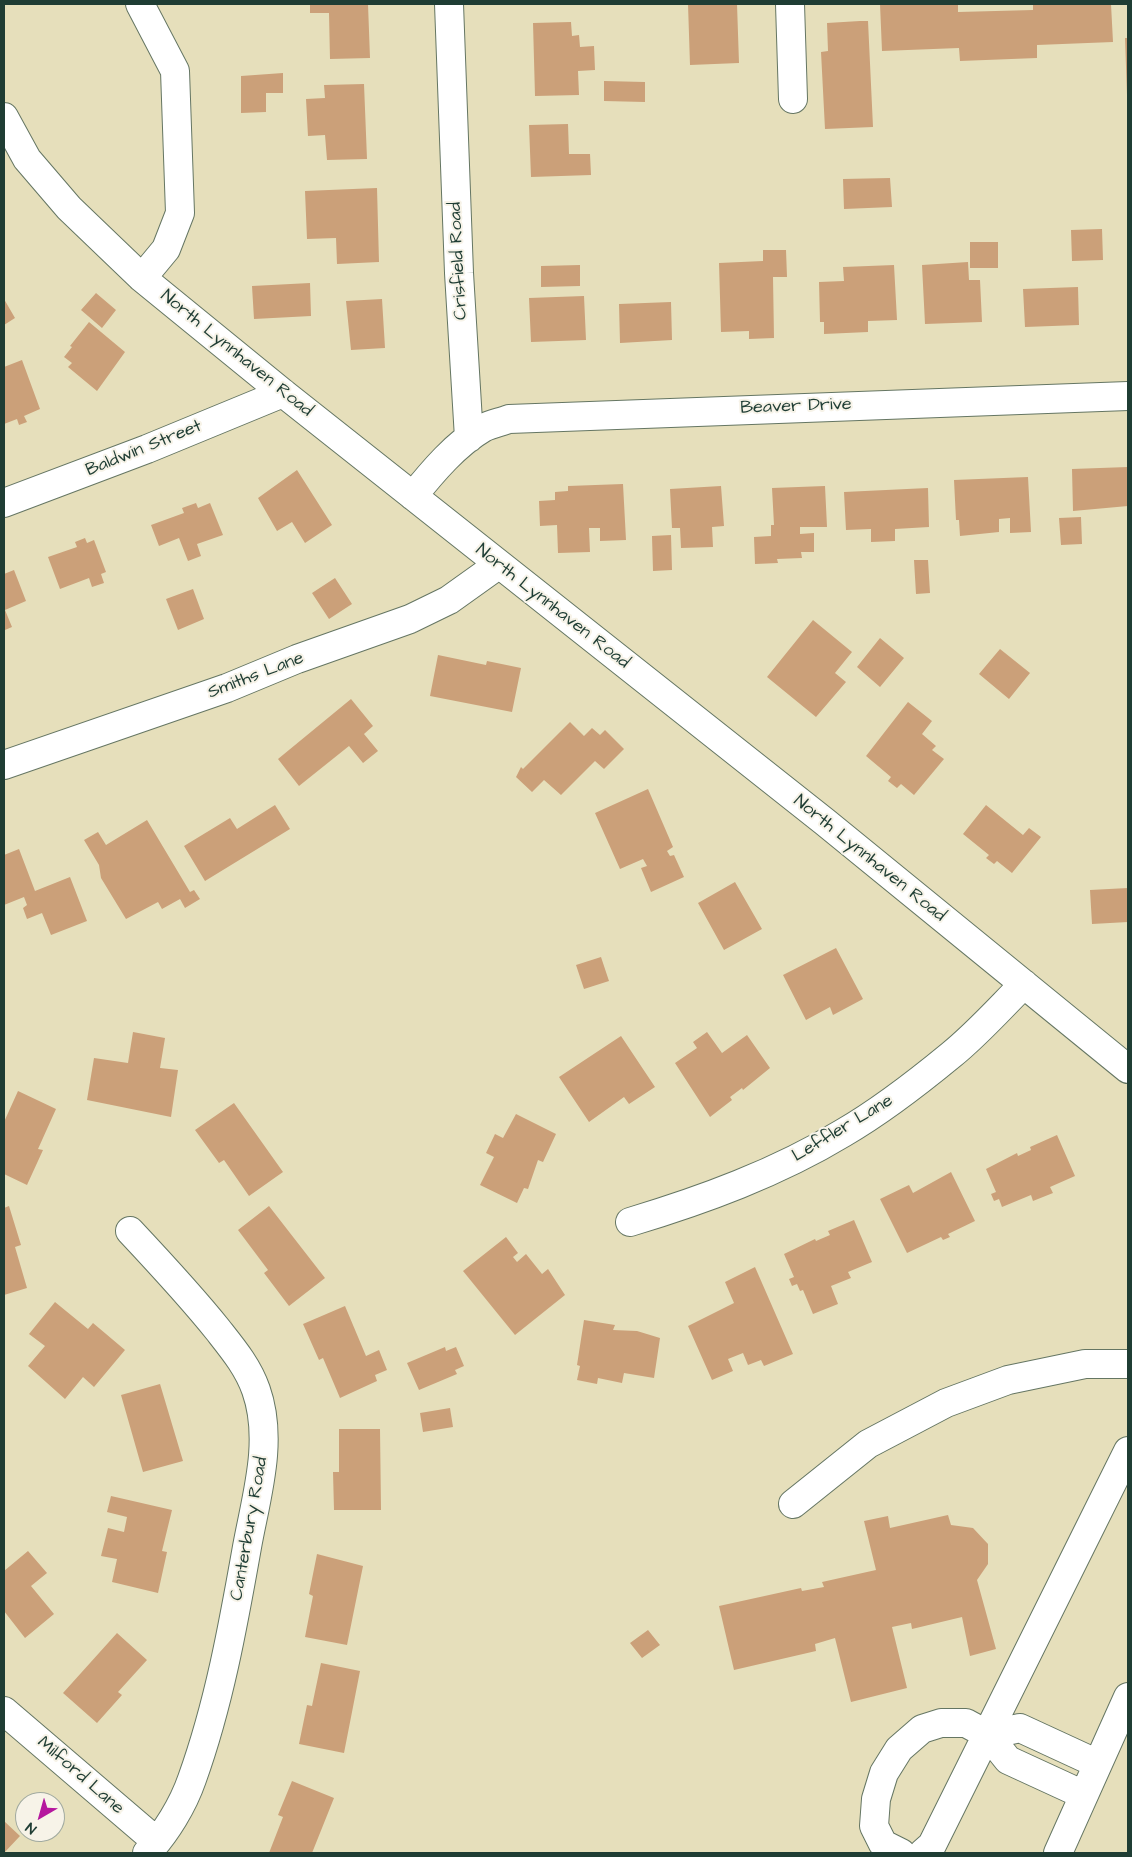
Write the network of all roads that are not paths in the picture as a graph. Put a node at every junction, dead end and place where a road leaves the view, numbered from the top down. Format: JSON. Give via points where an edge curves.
{"nodes":[{"id":1,"x":140,"y":4,"type":"edge"},
{"id":2,"x":449,"y":4,"type":"edge"},
{"id":3,"x":790,"y":4,"type":"edge"},
{"id":4,"x":793,"y":99,"type":"dead end"},
{"id":5,"x":4,"y":117,"type":"edge"},
{"id":6,"x":142,"y":278,"type":"junction"},
{"id":7,"x":283,"y":393,"type":"junction"},
{"id":8,"x":1128,"y":396,"type":"edge"},
{"id":9,"x":469,"y":438,"type":"junction"},
{"id":10,"x":413,"y":496,"type":"junction"},
{"id":11,"x":4,"y":503,"type":"edge"},
{"id":12,"x":498,"y":564,"type":"junction"},
{"id":13,"x":4,"y":765,"type":"edge"},
{"id":14,"x":1024,"y":984,"type":"junction"},
{"id":15,"x":1128,"y":1070,"type":"edge"},
{"id":16,"x":630,"y":1222,"type":"dead end"},
{"id":17,"x":130,"y":1231,"type":"dead end"},
{"id":18,"x":1128,"y":1364,"type":"edge"},
{"id":19,"x":1128,"y":1451,"type":"edge"},
{"id":20,"x":793,"y":1504,"type":"dead end"},
{"id":21,"x":1128,"y":1697,"type":"edge"},
{"id":22,"x":4,"y":1711,"type":"edge"},
{"id":23,"x":988,"y":1735,"type":"junction"},
{"id":24,"x":1112,"y":1752,"type":"edge"},
{"id":25,"x":1084,"y":1795,"type":"junction"},
{"id":26,"x":151,"y":1847,"type":"edge"},
{"id":27,"x":901,"y":1853,"type":"edge"},
{"id":28,"x":923,"y":1853,"type":"edge"},
{"id":29,"x":1058,"y":1853,"type":"edge"}],
"edges":[{"from":1,"to":6,"type":"street","via":[[175,71],[180,213],[166,249]]},
{"from":2,"to":9,"type":"street","name":"Crisfield Road"},
{"from":3,"to":4,"type":"street"},
{"from":5,"to":6,"type":"street","name":"North Lynnhaven Road","via":[[33,166],[69,208]]},
{"from":6,"to":7,"type":"street","name":"North Lynnhaven Road"},
{"from":7,"to":10,"type":"street","name":"North Lynnhaven Road"},
{"from":7,"to":11,"type":"street","name":"Baldwin Street"},
{"from":8,"to":9,"type":"street","name":"Beaver Drive","via":[[509,419],[485,427]]},
{"from":9,"to":10,"type":"street"},
{"from":10,"to":12,"type":"street","name":"North Lynnhaven Road"},
{"from":12,"to":13,"type":"street","name":"Smiths Lane","via":[[449,600],[410,619],[227,688]]},
{"from":12,"to":14,"type":"street","name":"North Lynnhaven Road"},
{"from":14,"to":15,"type":"street","name":"North Lynnhaven Road"},
{"from":14,"to":16,"type":"street","name":"Leffler Lane","via":[[952,1054],[893,1100],[843,1133],[724,1190]]},
{"from":17,"to":26,"type":"street","name":"Canterbury Road","via":[[188,1293],[243,1362],[263,1416],[264,1453],[218,1693],[192,1781],[177,1811]]},
{"from":18,"to":20,"type":"street","via":[[1085,1364],[1008,1380],[946,1403],[868,1444]]},
{"from":19,"to":23,"type":"street"},
{"from":21,"to":24,"type":"street"},
{"from":22,"to":26,"type":"street","name":"Milford Lane"},
{"from":23,"to":24,"type":"street","via":[[1020,1728]]},
{"from":23,"to":25,"type":"street","via":[[1008,1760]]},
{"from":23,"to":27,"type":"street","via":[[966,1722],[941,1723],[922,1729],[899,1749],[878,1790],[874,1826],[883,1844]]},
{"from":23,"to":28,"type":"street","via":[[932,1845]]},
{"from":24,"to":25,"type":"street"},
{"from":25,"to":29,"type":"street"}]}
